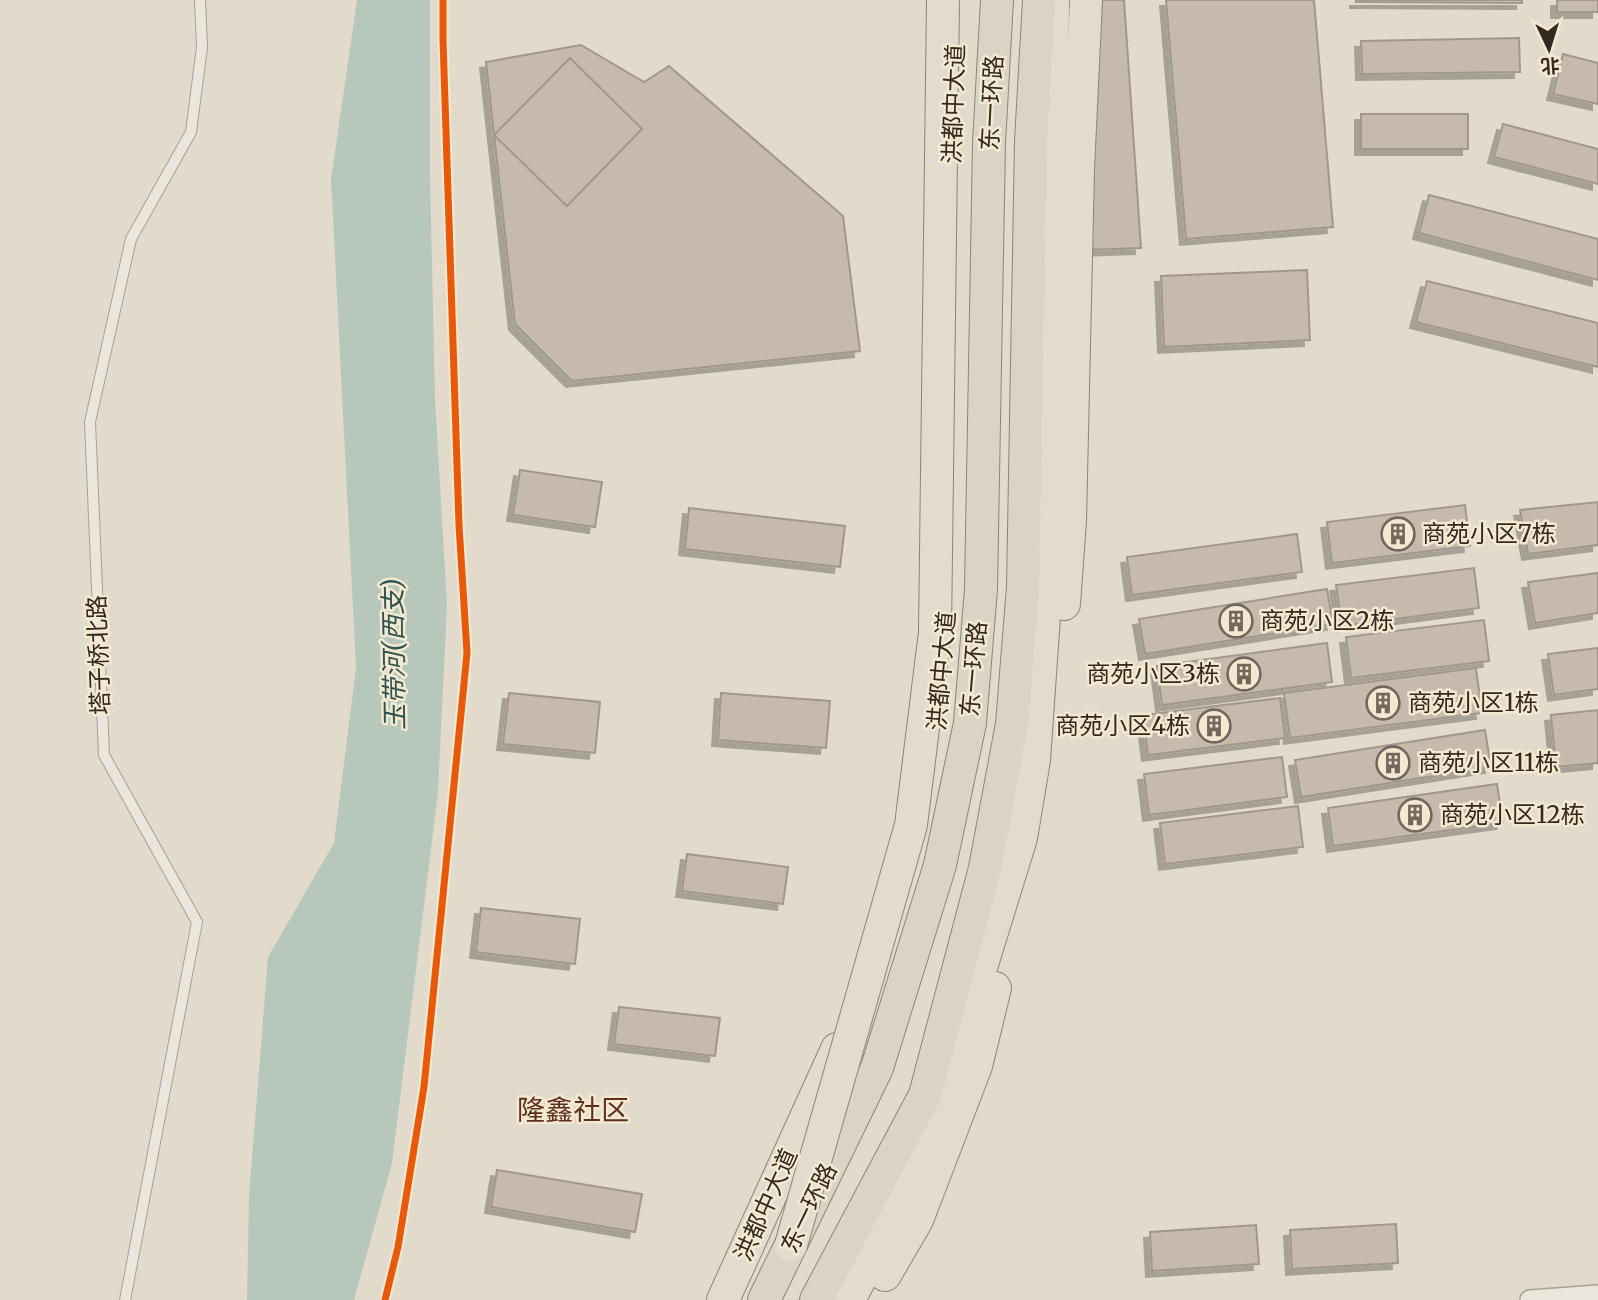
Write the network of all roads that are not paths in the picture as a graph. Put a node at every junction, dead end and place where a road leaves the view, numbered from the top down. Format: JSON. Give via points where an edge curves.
{"nodes":[{"id":1,"x":200,"y":0,"type":"edge"},
{"id":2,"x":943,"y":0,"type":"edge"},
{"id":3,"x":958,"y":0,"type":"edge"},
{"id":4,"x":998,"y":0,"type":"edge"},
{"id":5,"x":1039,"y":0,"type":"edge"},
{"id":6,"x":1053,"y":0,"type":"edge"},
{"id":7,"x":1086,"y":0,"type":"edge"},
{"id":8,"x":791,"y":1245,"type":"junction"},
{"id":9,"x":1598,"y":1296,"type":"edge"},
{"id":10,"x":125,"y":1300,"type":"edge"},
{"id":11,"x":723,"y":1300,"type":"edge"},
{"id":12,"x":764,"y":1300,"type":"edge"},
{"id":13,"x":817,"y":1300,"type":"edge"},
{"id":14,"x":849,"y":1300,"type":"edge"},
{"id":15,"x":870,"y":1300,"type":"edge"},
{"id":16,"x":1530,"y":1300,"type":"edge"}],
"edges":[{"from":1,"to":10,"type":"lane","name":"塔子桥北路","via":[[202,47],[191,132],[131,239],[90,422],[103,755],[197,922]]},
{"from":2,"to":8,"type":"main road","bridge":true,"via":[[935,632],[911,825]]},
{"from":3,"to":11,"type":"main road","name":"洪都中大道","via":[[948,240],[948,611],[935,747],[908,885]]},
{"from":4,"to":8,"type":"highway","name":"东一环路","bridge":true,"via":[[989,143],[981,589],[970,723],[940,865],[877,1068]]},
{"from":5,"to":13,"type":"highway","name":"东一环路","via":[[1031,141],[1023,587],[1012,724],[985,868],[925,1095]]},
{"from":6,"to":14,"type":"main road","via":[[1044,617],[1034,760],[1021,838],[920,1165]]},
{"from":7,"to":15,"type":"main road","via":[[1070,521],[1051,760],[976,1066],[917,1220]]},
{"from":8,"to":12,"type":"highway","name":"东一环路"},
{"from":9,"to":16,"type":"street"}]}
